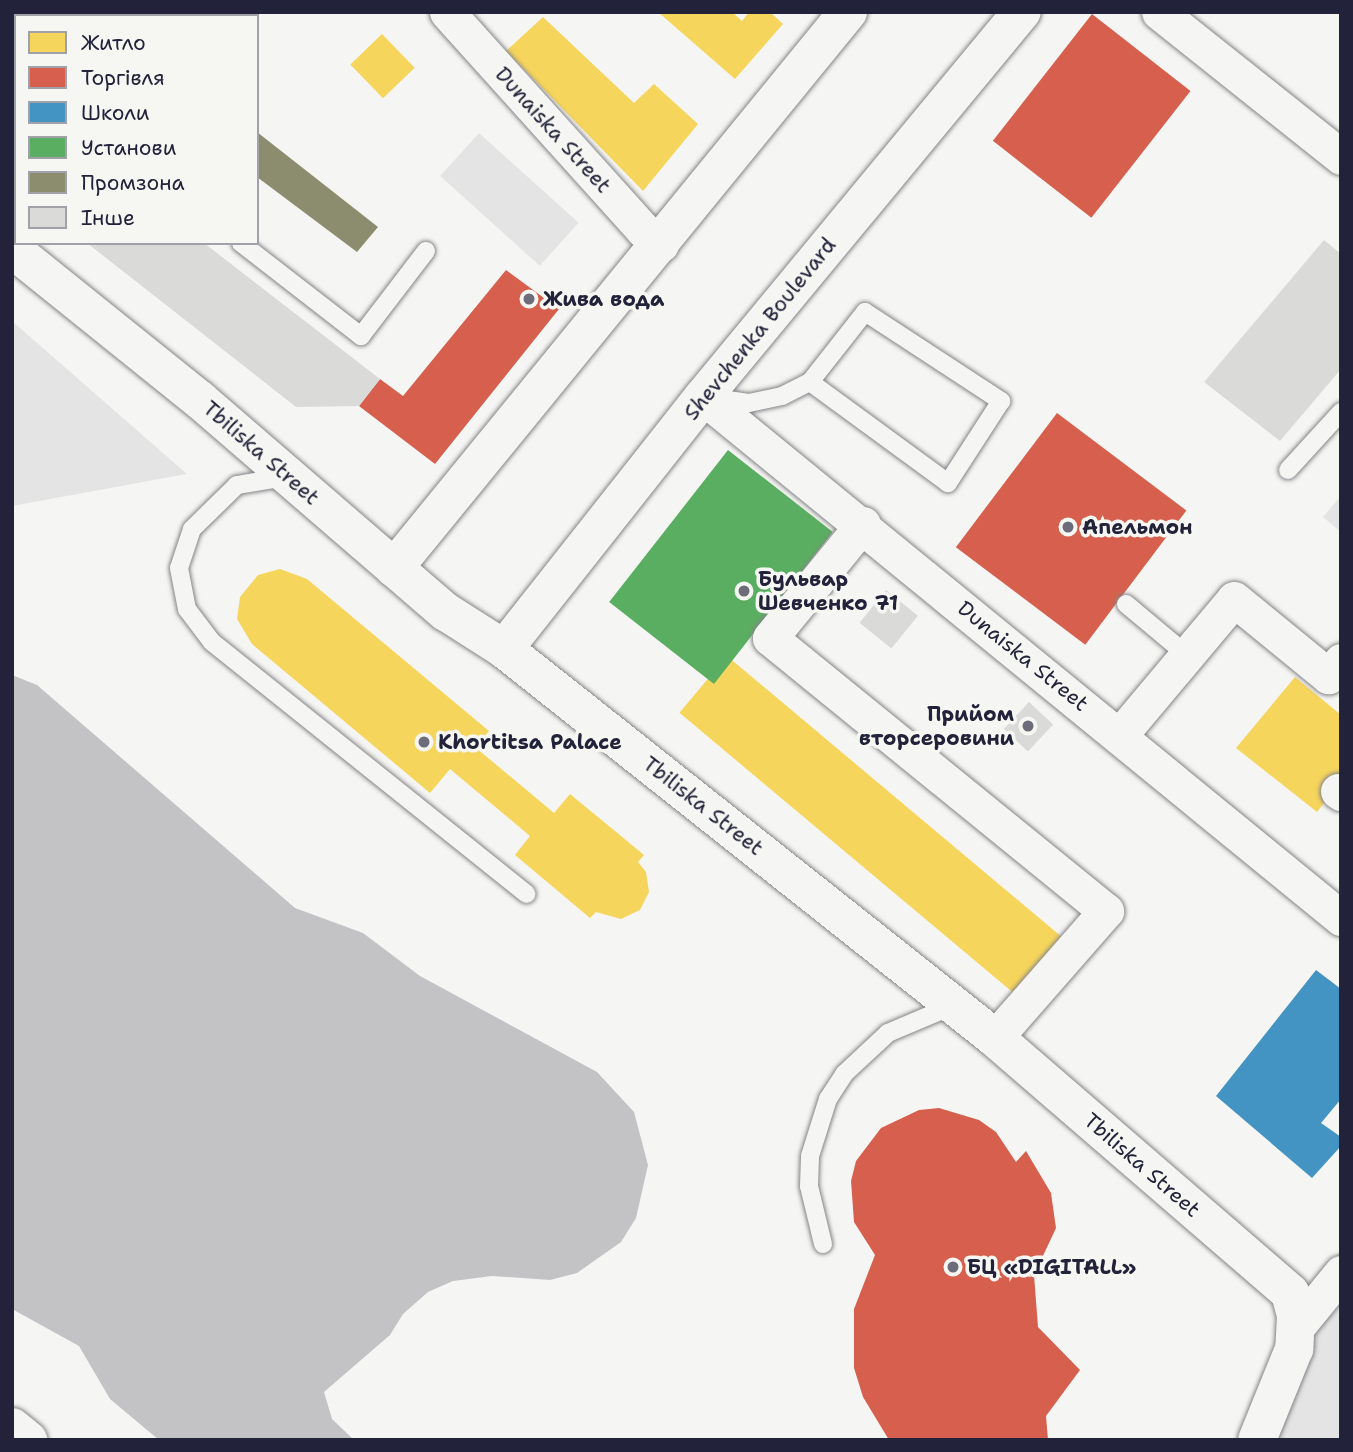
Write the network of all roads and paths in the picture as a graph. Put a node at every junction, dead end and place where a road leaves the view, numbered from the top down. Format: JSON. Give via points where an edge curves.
{"nodes":[{"id":1,"x":447,"y":12,"type":"edge"},
{"id":2,"x":848,"y":12,"type":"edge"},
{"id":3,"x":1021,"y":12,"type":"edge"},
{"id":4,"x":1159,"y":12,"type":"edge"},
{"id":5,"x":1341,"y":157,"type":"edge"},
{"id":6,"x":661,"y":244,"type":"junction"},
{"id":7,"x":244,"y":245,"type":"edge"},
{"id":8,"x":12,"y":249,"type":"edge"},
{"id":9,"x":426,"y":251,"type":"dead end"},
{"id":10,"x":810,"y":382,"type":"junction"},
{"id":11,"x":703,"y":397,"type":"junction"},
{"id":12,"x":1341,"y":412,"type":"edge"},
{"id":13,"x":1288,"y":470,"type":"dead end"},
{"id":14,"x":288,"y":476,"type":"junction"},
{"id":15,"x":863,"y":524,"type":"junction"},
{"id":16,"x":394,"y":568,"type":"junction"},
{"id":17,"x":1126,"y":604,"type":"dead end"},
{"id":18,"x":505,"y":649,"type":"junction"},
{"id":19,"x":1187,"y":655,"type":"junction"},
{"id":20,"x":1341,"y":661,"type":"edge"},
{"id":21,"x":1120,"y":735,"type":"junction"},
{"id":22,"x":527,"y":894,"type":"dead end"},
{"id":23,"x":1341,"y":918,"type":"edge"},
{"id":24,"x":954,"y":1005,"type":"junction"},
{"id":25,"x":995,"y":1038,"type":"junction"},
{"id":26,"x":823,"y":1244,"type":"dead end"},
{"id":27,"x":1341,"y":1273,"type":"edge"},
{"id":28,"x":1293,"y":1311,"type":"junction"},
{"id":29,"x":12,"y":1427,"type":"edge"},
{"id":30,"x":29,"y":1440,"type":"edge"},
{"id":31,"x":1257,"y":1440,"type":"edge"}],
"edges":[{"from":1,"to":6,"type":"street","name":"Dunaiska Street","via":[[643,230]]},
{"from":2,"to":6,"type":"street"},
{"from":3,"to":11,"type":"street","name":"Shevchenka Boulevard"},
{"from":4,"to":5,"type":"street"},
{"from":6,"to":16,"type":"street"},
{"from":7,"to":9,"type":"lane","via":[[361,336]]},
{"from":8,"to":14,"type":"street","name":"Tbiliska Street"},
{"from":10,"to":10,"type":"lane","via":[[948,483],[1001,401],[865,312]]},
{"from":10,"to":11,"type":"lane","via":[[782,396],[749,402]]},
{"from":11,"to":15,"type":"street","name":"Dunaiska Street"},
{"from":11,"to":18,"type":"street","name":"Shevchenka Boulevard"},
{"from":12,"to":13,"type":"lane"},
{"from":14,"to":16,"type":"street","name":"Tbiliska Street"},
{"from":14,"to":22,"type":"lane","via":[[237,485],[192,529],[179,568],[187,609],[212,642]]},
{"from":15,"to":21,"type":"street","name":"Dunaiska Street"},
{"from":15,"to":25,"type":"street","via":[[770,638],[1106,911]]},
{"from":16,"to":18,"type":"street","name":"Tbiliska Street","via":[[446,612]]},
{"from":17,"to":19,"type":"lane"},
{"from":18,"to":24,"type":"street","name":"Tbiliska Street"},
{"from":19,"to":20,"type":"street","via":[[1234,599],[1328,676]]},
{"from":19,"to":21,"type":"street"},
{"from":21,"to":23,"type":"street","name":"Dunaiska Street"},
{"from":24,"to":25,"type":"street","name":"Tbiliska Street"},
{"from":24,"to":26,"type":"lane","via":[[888,1033],[844,1073],[828,1099],[810,1156],[813,1216]]},
{"from":25,"to":28,"type":"street","name":"Tbiliska Street"},
{"from":27,"to":28,"type":"street"},
{"from":28,"to":31,"type":"street","via":[[1291,1359]]},
{"from":29,"to":30,"type":"street"}]}
